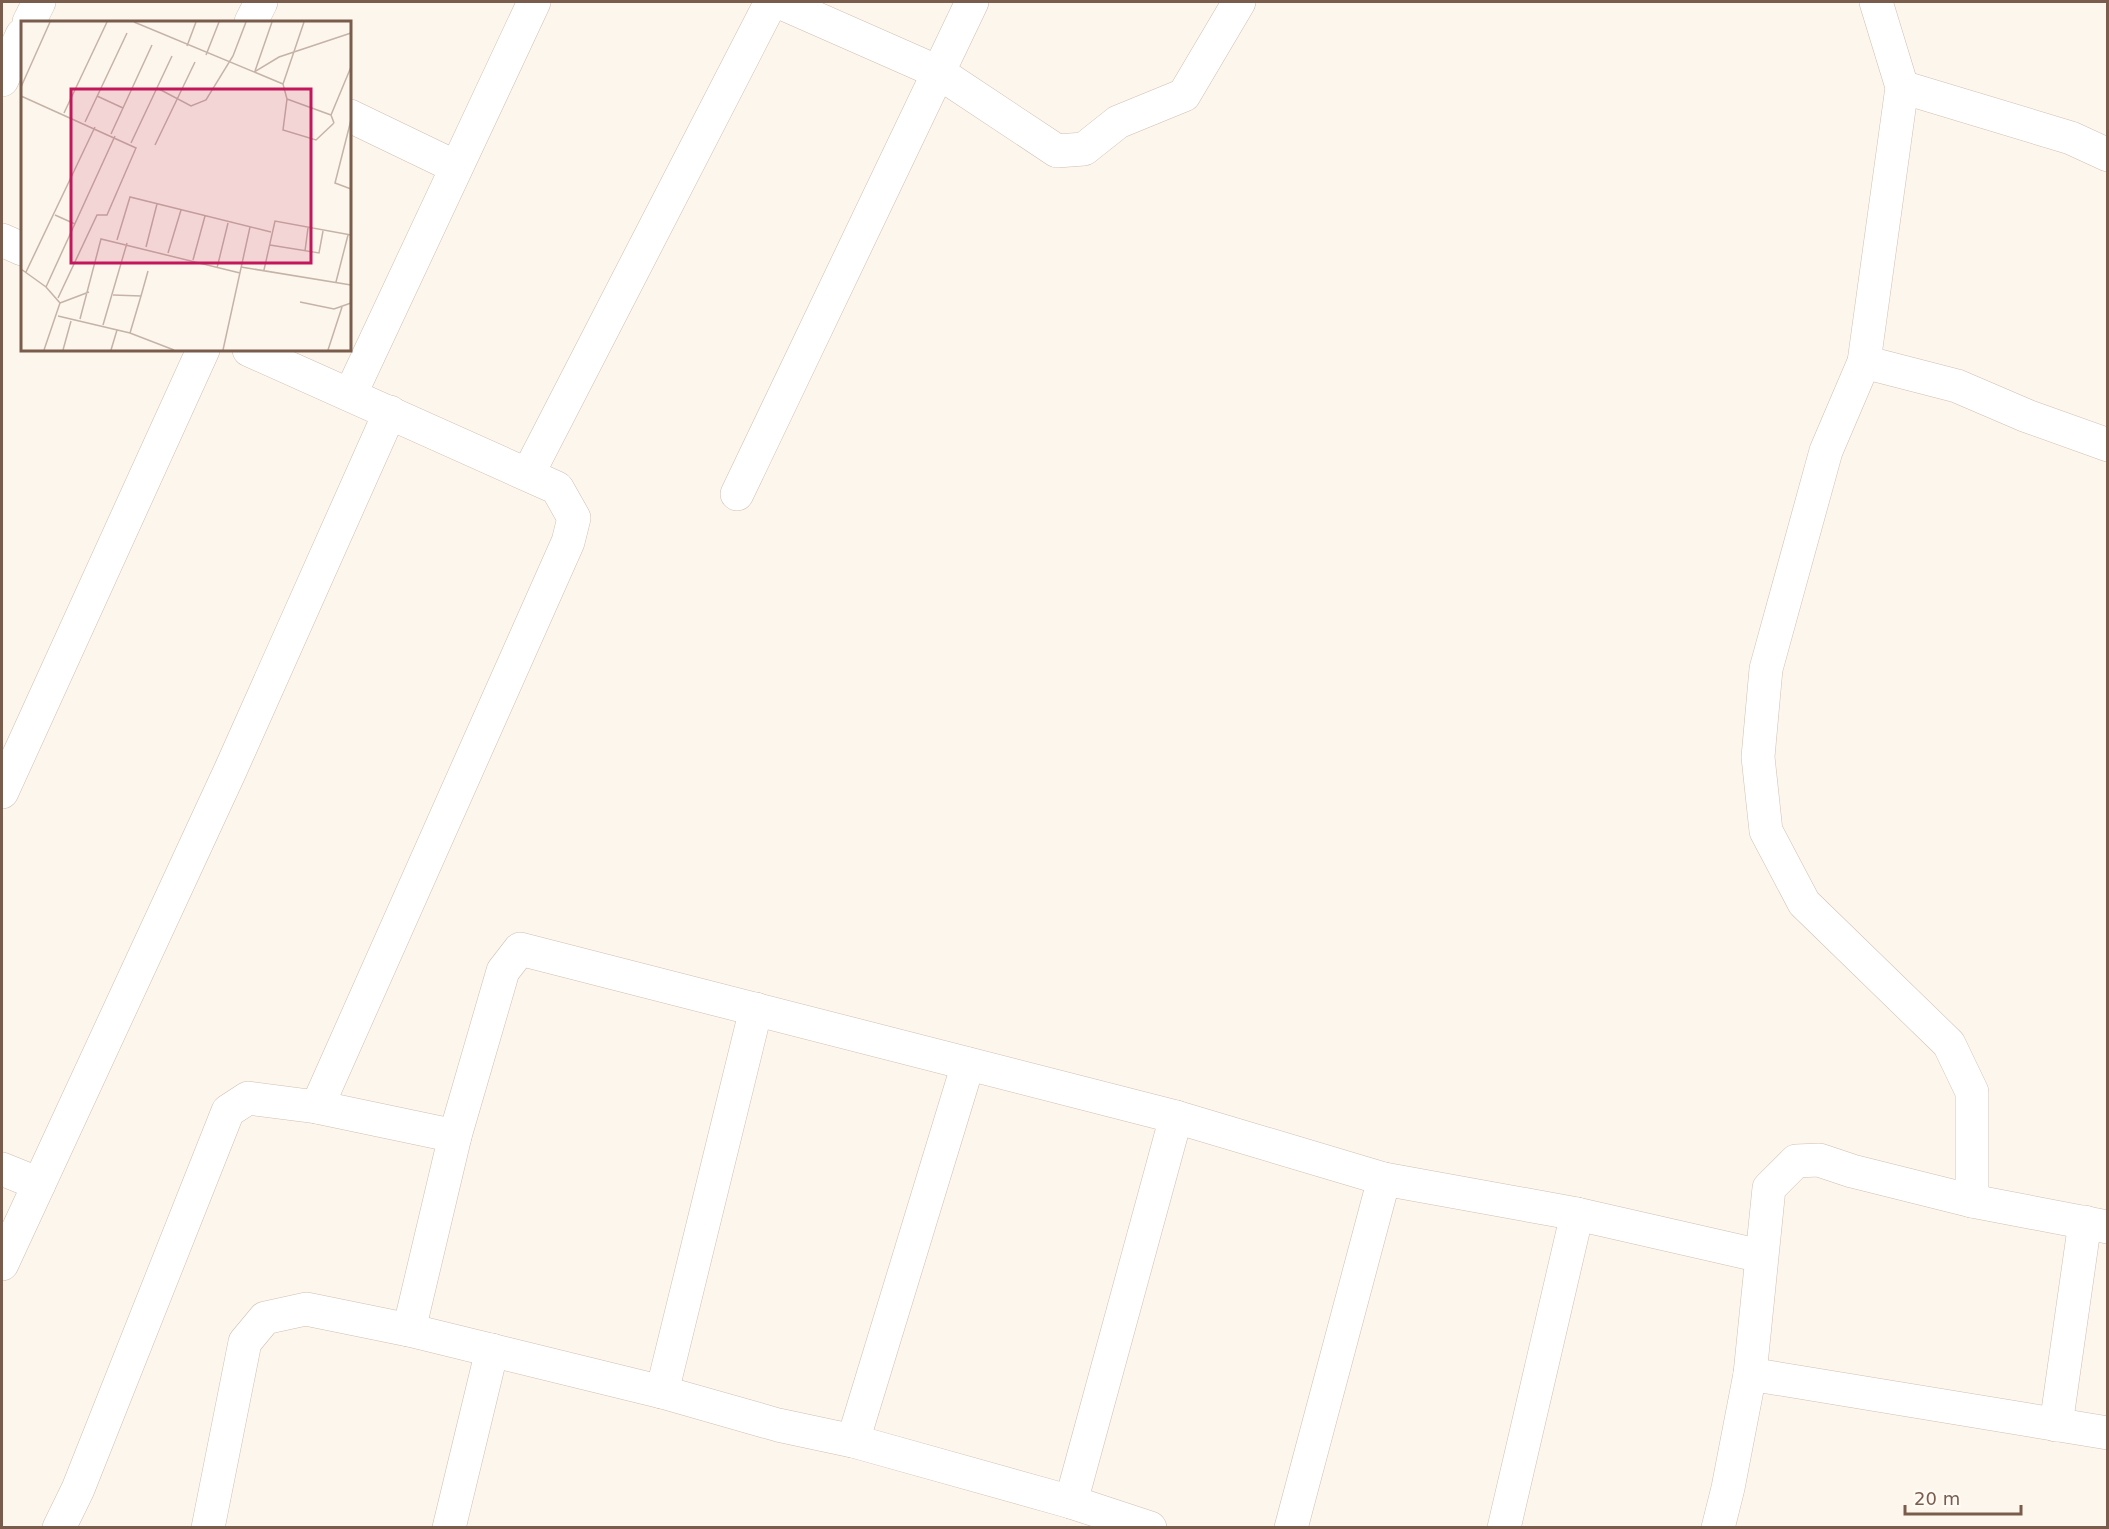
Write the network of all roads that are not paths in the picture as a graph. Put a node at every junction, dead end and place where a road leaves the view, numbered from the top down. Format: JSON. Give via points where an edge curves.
{"nodes":[{"id":1,"x":39,"y":2,"type":"edge"},
{"id":2,"x":261,"y":2,"type":"edge"},
{"id":3,"x":534,"y":2,"type":"edge"},
{"id":4,"x":771,"y":2,"type":"edge"},
{"id":5,"x":779,"y":2,"type":"edge"},
{"id":6,"x":972,"y":2,"type":"edge"},
{"id":7,"x":1239,"y":2,"type":"edge"},
{"id":8,"x":1875,"y":2,"type":"edge"},
{"id":9,"x":29,"y":21,"type":"edge"},
{"id":10,"x":252,"y":21,"type":"edge"},
{"id":11,"x":21,"y":37,"type":"edge"},
{"id":12,"x":938,"y":72,"type":"junction"},
{"id":13,"x":2,"y":80,"type":"edge"},
{"id":14,"x":1902,"y":87,"type":"junction"},
{"id":15,"x":351,"y":116,"type":"edge"},
{"id":16,"x":2108,"y":154,"type":"edge"},
{"id":17,"x":456,"y":167,"type":"junction"},
{"id":18,"x":2,"y":240,"type":"edge"},
{"id":19,"x":21,"y":249,"type":"edge"},
{"id":20,"x":203,"y":351,"type":"edge"},
{"id":21,"x":251,"y":351,"type":"edge"},
{"id":22,"x":1864,"y":362,"type":"junction"},
{"id":23,"x":351,"y":393,"type":"junction"},
{"id":24,"x":390,"y":412,"type":"junction"},
{"id":25,"x":2108,"y":445,"type":"edge"},
{"id":26,"x":528,"y":474,"type":"junction"},
{"id":27,"x":737,"y":494,"type":"dead end"},
{"id":28,"x":2,"y":792,"type":"edge"},
{"id":29,"x":756,"y":1009,"type":"junction"},
{"id":30,"x":968,"y":1064,"type":"junction"},
{"id":31,"x":317,"y":1107,"type":"junction"},
{"id":32,"x":1176,"y":1117,"type":"junction"},
{"id":33,"x":455,"y":1136,"type":"junction"},
{"id":34,"x":2,"y":1170,"type":"edge"},
{"id":35,"x":1384,"y":1179,"type":"junction"},
{"id":36,"x":39,"y":1185,"type":"junction"},
{"id":37,"x":1972,"y":1201,"type":"junction"},
{"id":38,"x":1577,"y":1214,"type":"junction"},
{"id":39,"x":2096,"y":1225,"type":"edge"},
{"id":40,"x":1761,"y":1256,"type":"junction"},
{"id":41,"x":2,"y":1264,"type":"edge"},
{"id":42,"x":409,"y":1330,"type":"junction"},
{"id":43,"x":492,"y":1350,"type":"junction"},
{"id":44,"x":1750,"y":1374,"type":"junction"},
{"id":45,"x":662,"y":1392,"type":"junction"},
{"id":46,"x":2056,"y":1425,"type":"junction"},
{"id":47,"x":2108,"y":1433,"type":"edge"},
{"id":48,"x":853,"y":1441,"type":"junction"},
{"id":49,"x":1071,"y":1502,"type":"junction"},
{"id":50,"x":59,"y":1527,"type":"edge"},
{"id":51,"x":208,"y":1527,"type":"edge"},
{"id":52,"x":449,"y":1527,"type":"edge"},
{"id":53,"x":1150,"y":1527,"type":"edge"},
{"id":54,"x":1291,"y":1527,"type":"edge"},
{"id":55,"x":1504,"y":1527,"type":"edge"},
{"id":56,"x":1718,"y":1527,"type":"edge"}],
"edges":[{"from":1,"to":9,"type":"street"},
{"from":2,"to":10,"type":"street"},
{"from":3,"to":17,"type":"street"},
{"from":4,"to":26,"type":"street"},
{"from":5,"to":12,"type":"street"},
{"from":6,"to":12,"type":"street"},
{"from":7,"to":12,"type":"street","via":[[1184,95],[1118,122],[1084,149],[1057,151]]},
{"from":8,"to":14,"type":"street"},
{"from":11,"to":13,"type":"street"},
{"from":12,"to":27,"type":"street"},
{"from":14,"to":16,"type":"street","via":[[2071,138]]},
{"from":14,"to":22,"type":"street"},
{"from":15,"to":17,"type":"street"},
{"from":17,"to":23,"type":"street"},
{"from":18,"to":19,"type":"street"},
{"from":20,"to":28,"type":"street"},
{"from":21,"to":23,"type":"street"},
{"from":22,"to":25,"type":"street","via":[[1957,386],[2027,417]]},
{"from":22,"to":37,"type":"street","via":[[1826,451],[1766,669],[1758,758],[1766,831],[1804,903],[1949,1044],[1972,1092]]},
{"from":23,"to":24,"type":"street"},
{"from":24,"to":26,"type":"street"},
{"from":24,"to":36,"type":"street"},
{"from":26,"to":31,"type":"street","via":[[557,488],[574,518],[568,542]]},
{"from":29,"to":30,"type":"street"},
{"from":29,"to":33,"type":"street","via":[[520,950],[502,971]]},
{"from":29,"to":45,"type":"street"},
{"from":30,"to":32,"type":"street"},
{"from":30,"to":48,"type":"street"},
{"from":31,"to":33,"type":"street"},
{"from":31,"to":50,"type":"street","via":[[248,1098],[228,1111],[78,1489]]},
{"from":32,"to":35,"type":"street"},
{"from":32,"to":49,"type":"street"},
{"from":33,"to":42,"type":"street"},
{"from":34,"to":36,"type":"street"},
{"from":35,"to":38,"type":"street"},
{"from":35,"to":54,"type":"street"},
{"from":36,"to":41,"type":"street"},
{"from":37,"to":39,"type":"street"},
{"from":37,"to":40,"type":"street","via":[[1819,1160],[1796,1161],[1769,1188]]},
{"from":38,"to":40,"type":"street"},
{"from":38,"to":55,"type":"street"},
{"from":39,"to":46,"type":"street"},
{"from":40,"to":44,"type":"street"},
{"from":42,"to":43,"type":"street"},
{"from":42,"to":51,"type":"street","via":[[306,1309],[265,1318],[245,1342]]},
{"from":43,"to":45,"type":"street"},
{"from":43,"to":52,"type":"street"},
{"from":44,"to":46,"type":"street"},
{"from":44,"to":56,"type":"street"},
{"from":45,"to":48,"type":"street","via":[[778,1425]]},
{"from":46,"to":47,"type":"street"},
{"from":48,"to":49,"type":"street"},
{"from":49,"to":53,"type":"street"}]}
